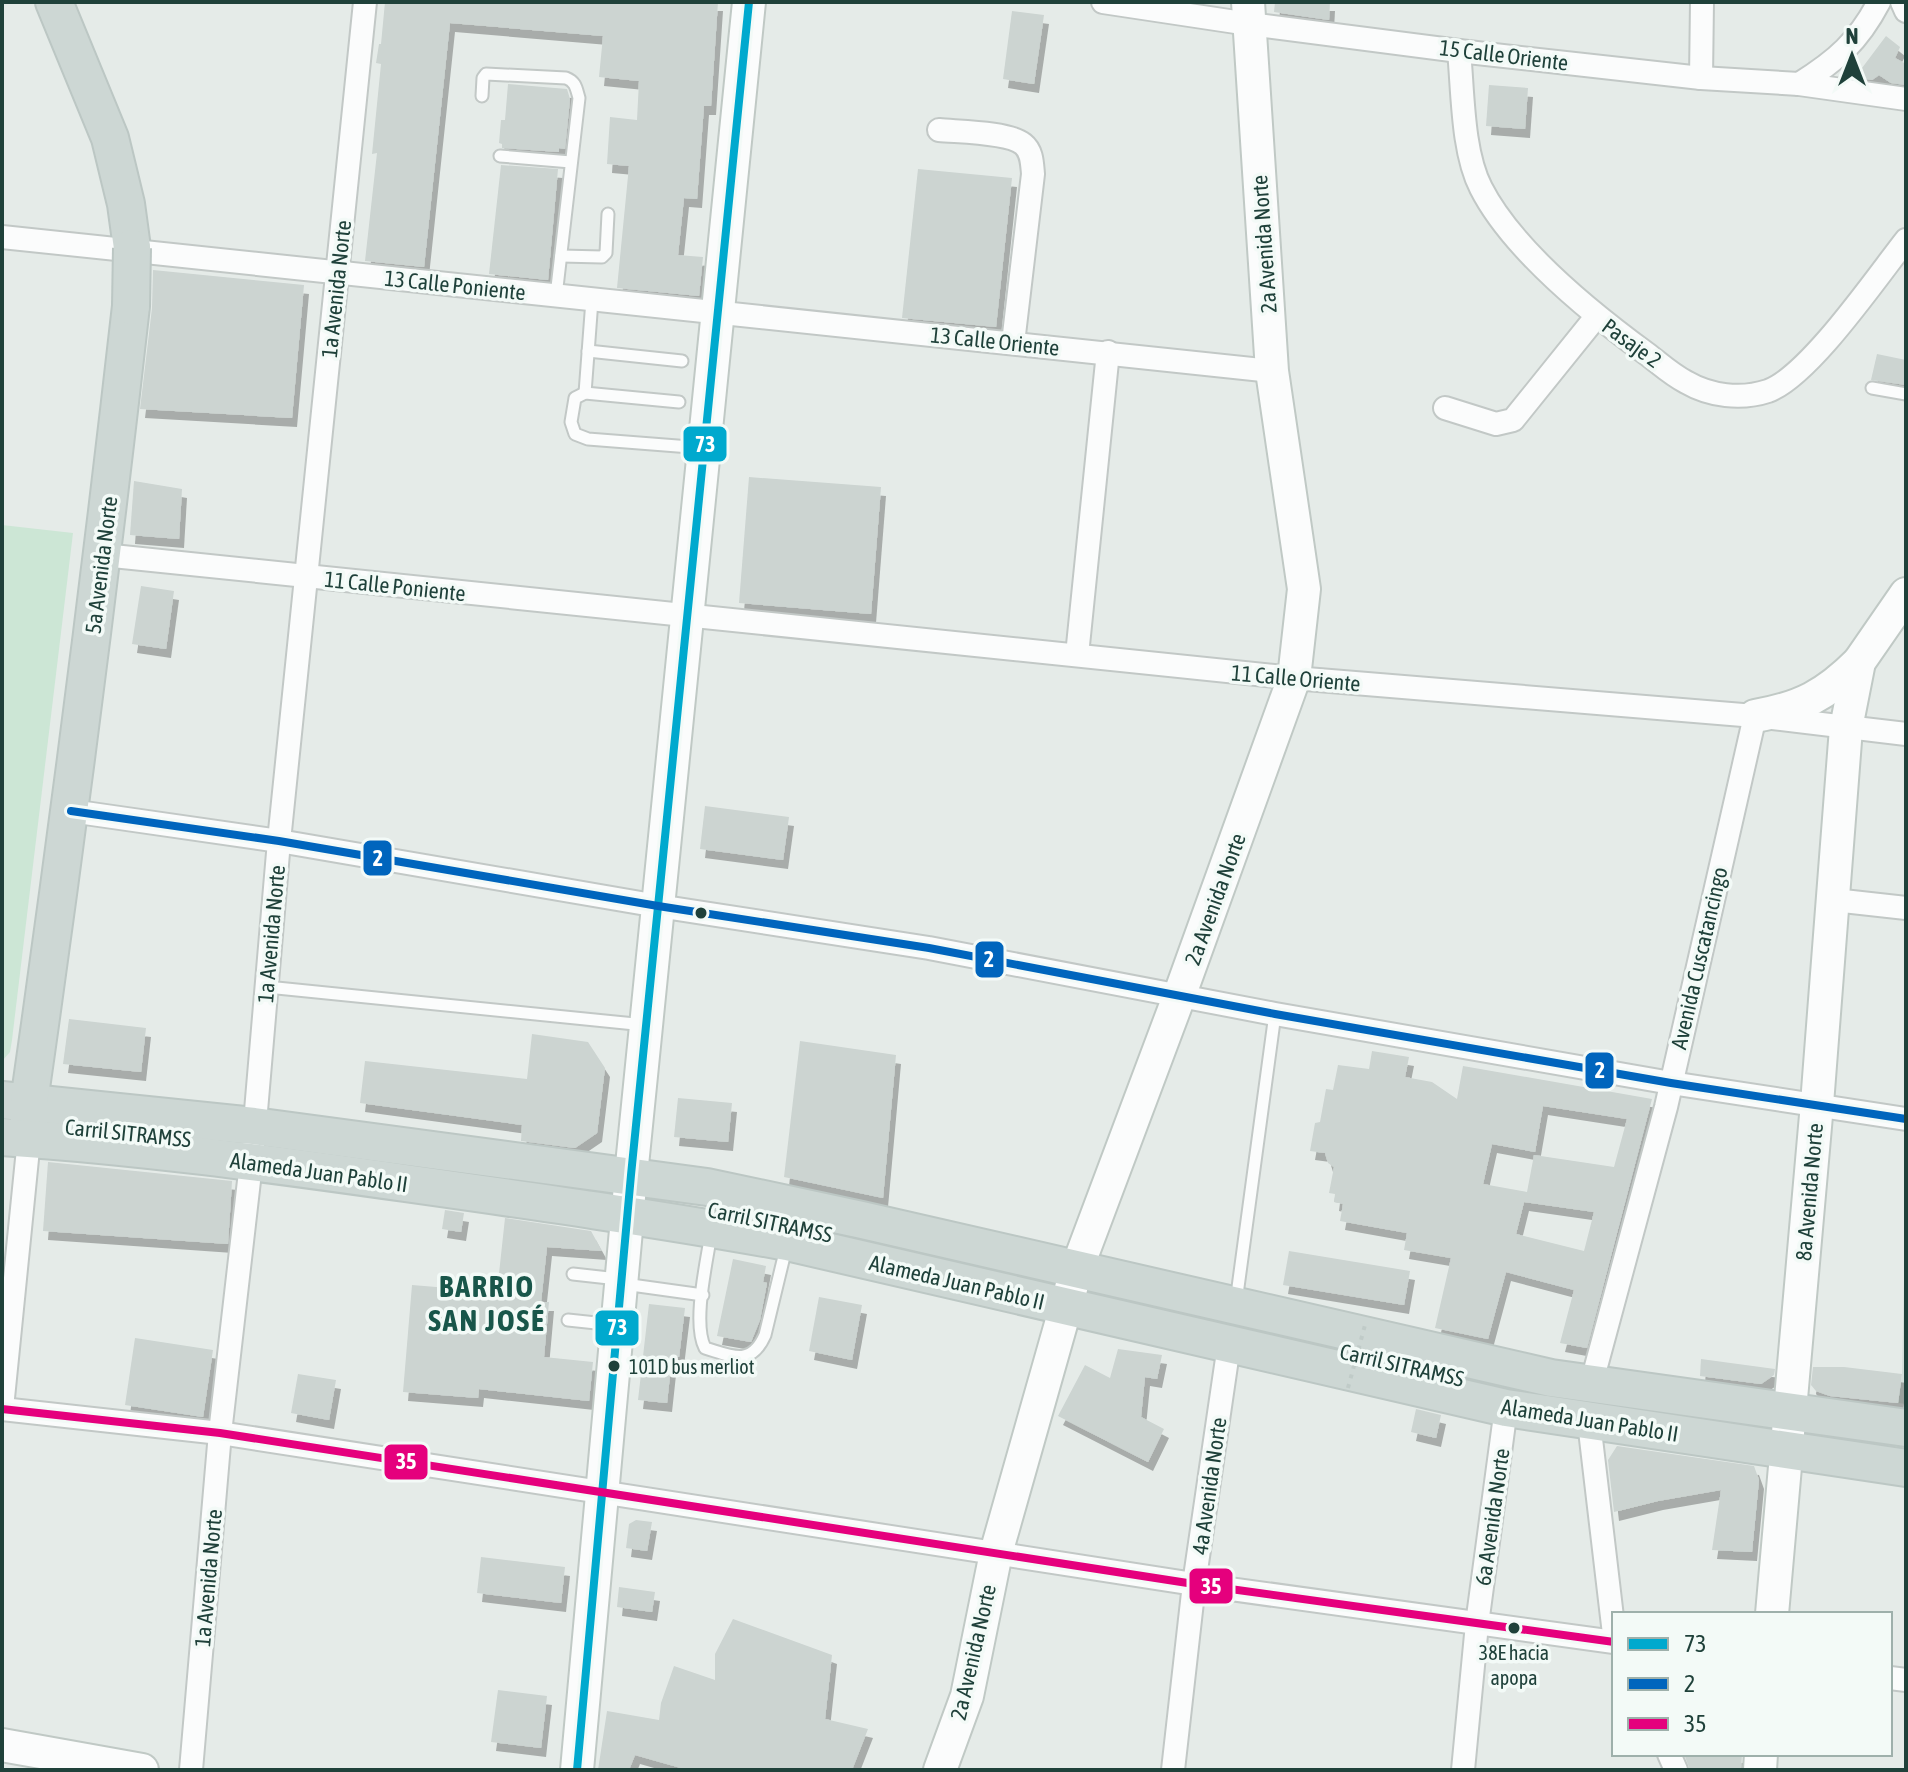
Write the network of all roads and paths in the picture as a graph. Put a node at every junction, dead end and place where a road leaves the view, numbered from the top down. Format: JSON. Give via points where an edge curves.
{"nodes":[{"id":1,"x":54,"y":2,"type":"edge"},
{"id":2,"x":365,"y":2,"type":"edge"},
{"id":3,"x":749,"y":2,"type":"edge"},
{"id":4,"x":1103,"y":2,"type":"edge"},
{"id":5,"x":1702,"y":2,"type":"edge"},
{"id":6,"x":1879,"y":2,"type":"edge"},
{"id":7,"x":1902,"y":2,"type":"edge"},
{"id":8,"x":1906,"y":11,"type":"edge"},
{"id":9,"x":1248,"y":13,"type":"edge"},
{"id":10,"x":1459,"y":51,"type":"junction"},
{"id":11,"x":1701,"y":78,"type":"junction"},
{"id":12,"x":1799,"y":84,"type":"junction"},
{"id":13,"x":482,"y":96,"type":"dead end"},
{"id":14,"x":1906,"y":99,"type":"edge"},
{"id":15,"x":939,"y":130,"type":"dead end"},
{"id":16,"x":500,"y":156,"type":"dead end"},
{"id":17,"x":571,"y":162,"type":"junction"},
{"id":18,"x":608,"y":214,"type":"dead end"},
{"id":19,"x":2,"y":237,"type":"edge"},
{"id":20,"x":1906,"y":240,"type":"edge"},
{"id":21,"x":561,"y":256,"type":"junction"},
{"id":22,"x":339,"y":273,"type":"junction"},
{"id":23,"x":556,"y":296,"type":"junction"},
{"id":24,"x":592,"y":300,"type":"junction"},
{"id":25,"x":717,"y":313,"type":"junction"},
{"id":26,"x":1596,"y":317,"type":"junction"},
{"id":27,"x":1013,"y":343,"type":"junction"},
{"id":28,"x":588,"y":351,"type":"junction"},
{"id":29,"x":1108,"y":352,"type":"junction"},
{"id":30,"x":682,"y":361,"type":"dead end"},
{"id":31,"x":1272,"y":371,"type":"junction"},
{"id":32,"x":1872,"y":388,"type":"dead end"},
{"id":33,"x":585,"y":393,"type":"junction"},
{"id":34,"x":1906,"y":394,"type":"edge"},
{"id":35,"x":679,"y":402,"type":"dead end"},
{"id":36,"x":1445,"y":408,"type":"dead end"},
{"id":37,"x":704,"y":448,"type":"junction"},
{"id":38,"x":103,"y":555,"type":"junction"},
{"id":39,"x":305,"y":577,"type":"junction"},
{"id":40,"x":1906,"y":594,"type":"edge"},
{"id":41,"x":687,"y":614,"type":"junction"},
{"id":42,"x":1077,"y":655,"type":"junction"},
{"id":43,"x":1859,"y":662,"type":"junction"},
{"id":44,"x":1294,"y":678,"type":"junction"},
{"id":45,"x":1755,"y":716,"type":"junction"},
{"id":46,"x":1846,"y":728,"type":"junction"},
{"id":47,"x":1906,"y":734,"type":"edge"},
{"id":48,"x":71,"y":811,"type":"junction"},
{"id":49,"x":279,"y":841,"type":"junction"},
{"id":50,"x":1834,"y":900,"type":"junction"},
{"id":51,"x":658,"y":906,"type":"junction"},
{"id":52,"x":1906,"y":908,"type":"edge"},
{"id":53,"x":267,"y":987,"type":"junction"},
{"id":54,"x":1180,"y":994,"type":"junction"},
{"id":55,"x":1275,"y":1014,"type":"junction"},
{"id":56,"x":646,"y":1025,"type":"junction"},
{"id":57,"x":1671,"y":1083,"type":"junction"},
{"id":58,"x":1817,"y":1104,"type":"junction"},
{"id":59,"x":1906,"y":1119,"type":"edge"},
{"id":60,"x":15,"y":1120,"type":"edge"},
{"id":61,"x":253,"y":1145,"type":"junction"},
{"id":62,"x":629,"y":1195,"type":"junction"},
{"id":63,"x":712,"y":1228,"type":"junction"},
{"id":64,"x":787,"y":1242,"type":"junction"},
{"id":65,"x":573,"y":1274,"type":"dead end"},
{"id":66,"x":622,"y":1282,"type":"junction"},
{"id":67,"x":1070,"y":1289,"type":"junction"},
{"id":68,"x":703,"y":1295,"type":"junction"},
{"id":69,"x":1235,"y":1306,"type":"junction"},
{"id":70,"x":568,"y":1320,"type":"dead end"},
{"id":71,"x":1365,"y":1325,"type":"dead end"},
{"id":72,"x":619,"y":1326,"type":"junction"},
{"id":73,"x":1229,"y":1345,"type":"junction"},
{"id":74,"x":1591,"y":1385,"type":"junction"},
{"id":75,"x":1348,"y":1388,"type":"dead end"},
{"id":76,"x":2,"y":1408,"type":"edge"},
{"id":77,"x":1506,"y":1408,"type":"junction"},
{"id":78,"x":1589,"y":1422,"type":"junction"},
{"id":79,"x":1906,"y":1428,"type":"edge"},
{"id":80,"x":1787,"y":1430,"type":"junction"},
{"id":81,"x":220,"y":1433,"type":"junction"},
{"id":82,"x":1906,"y":1448,"type":"edge"},
{"id":83,"x":1906,"y":1468,"type":"edge"},
{"id":84,"x":604,"y":1492,"type":"junction"},
{"id":85,"x":996,"y":1553,"type":"junction"},
{"id":86,"x":1194,"y":1584,"type":"junction"},
{"id":87,"x":1772,"y":1612,"type":"edge"},
{"id":88,"x":1612,"y":1617,"type":"edge"},
{"id":89,"x":1477,"y":1624,"type":"junction"},
{"id":90,"x":1612,"y":1642,"type":"edge"},
{"id":91,"x":2,"y":1745,"type":"edge"},
{"id":92,"x":142,"y":1770,"type":"edge"},
{"id":93,"x":191,"y":1770,"type":"edge"},
{"id":94,"x":577,"y":1770,"type":"edge"},
{"id":95,"x":940,"y":1770,"type":"edge"},
{"id":96,"x":1173,"y":1770,"type":"edge"},
{"id":97,"x":1463,"y":1770,"type":"edge"}],
"edges":[{"from":1,"to":38,"type":"main road","name":"5a Avenida Norte","bridge":true,"via":[[110,138],[130,230],[131,306]]},
{"from":2,"to":22,"type":"street","name":"1a Avenida Norte"},
{"from":3,"to":25,"type":"main road"},
{"from":4,"to":9,"type":"street","name":"15 Calle Oriente"},
{"from":5,"to":11,"type":"street"},
{"from":6,"to":12,"type":"street","via":[[1858,37],[1831,64]]},
{"from":7,"to":8,"type":"street"},
{"from":9,"to":10,"type":"street","name":"15 Calle Oriente"},
{"from":9,"to":31,"type":"main road","name":"2a Avenida Norte"},
{"from":10,"to":11,"type":"street","name":"15 Calle Oriente"},
{"from":10,"to":26,"type":"street","name":"Pasaje 2","via":[[1467,134],[1479,185],[1516,239]]},
{"from":11,"to":12,"type":"street","name":"15 Calle Oriente"},
{"from":12,"to":14,"type":"street","name":"15 Calle Oriente"},
{"from":13,"to":17,"type":"lane","via":[[486,74],[573,81],[579,98]]},
{"from":15,"to":27,"type":"street","via":[[1012,138],[1025,145],[1032,158]]},
{"from":16,"to":17,"type":"lane"},
{"from":17,"to":21,"type":"lane"},
{"from":18,"to":21,"type":"lane","via":[[602,257]]},
{"from":19,"to":22,"type":"street","name":"13 Calle Poniente"},
{"from":20,"to":26,"type":"street","name":"Pasaje 2","via":[[1797,374],[1769,390],[1716,394],[1686,382]]},
{"from":21,"to":23,"type":"lane"},
{"from":22,"to":23,"type":"street","name":"13 Calle Poniente"},
{"from":22,"to":39,"type":"street","name":"1a Avenida Norte"},
{"from":23,"to":24,"type":"street","name":"13 Calle Poniente"},
{"from":24,"to":25,"type":"street","name":"13 Calle Poniente"},
{"from":24,"to":28,"type":"lane"},
{"from":25,"to":27,"type":"street","name":"13 Calle Oriente"},
{"from":25,"to":37,"type":"main road"},
{"from":26,"to":36,"type":"street","via":[[1513,420],[1496,424]]},
{"from":27,"to":29,"type":"street","name":"13 Calle Oriente"},
{"from":28,"to":30,"type":"lane"},
{"from":28,"to":33,"type":"lane"},
{"from":29,"to":31,"type":"street","name":"13 Calle Oriente"},
{"from":29,"to":42,"type":"street"},
{"from":31,"to":44,"type":"main road","name":"2a Avenida Norte","via":[[1304,589]]},
{"from":32,"to":34,"type":"lane"},
{"from":33,"to":35,"type":"lane"},
{"from":33,"to":37,"type":"lane","via":[[572,407],[575,434]]},
{"from":37,"to":41,"type":"main road"},
{"from":38,"to":39,"type":"street","name":"11 Calle Poniente"},
{"from":38,"to":48,"type":"main road","name":"5a Avenida Norte"},
{"from":39,"to":41,"type":"street","name":"11 Calle Poniente"},
{"from":39,"to":49,"type":"street","name":"1a Avenida Norte"},
{"from":40,"to":43,"type":"main road","name":"8a Avenida Norte"},
{"from":41,"to":42,"type":"street","name":"11 Calle Oriente"},
{"from":41,"to":51,"type":"main road"},
{"from":42,"to":44,"type":"street","name":"11 Calle Oriente"},
{"from":43,"to":45,"type":"main road","via":[[1812,700]]},
{"from":43,"to":46,"type":"main road","name":"8a Avenida Norte"},
{"from":44,"to":45,"type":"street","name":"11 Calle Oriente"},
{"from":44,"to":54,"type":"main road","name":"2a Avenida Norte"},
{"from":45,"to":46,"type":"street","name":"11 Calle Oriente"},
{"from":45,"to":57,"type":"street","name":"Avenida Cuscatancingo"},
{"from":46,"to":47,"type":"street","name":"11 Calle Oriente"},
{"from":46,"to":50,"type":"main road","name":"8a Avenida Norte"},
{"from":48,"to":49,"type":"street"},
{"from":48,"to":60,"type":"main road","name":"5a Avenida Norte"},
{"from":49,"to":51,"type":"street"},
{"from":49,"to":53,"type":"street","name":"1a Avenida Norte"},
{"from":50,"to":52,"type":"street"},
{"from":50,"to":58,"type":"main road","name":"8a Avenida Norte"},
{"from":51,"to":54,"type":"street"},
{"from":51,"to":56,"type":"main road"},
{"from":53,"to":56,"type":"lane"},
{"from":53,"to":61,"type":"street","name":"1a Avenida Norte"},
{"from":54,"to":55,"type":"street"},
{"from":54,"to":67,"type":"main road","name":"2a Avenida Norte"},
{"from":55,"to":57,"type":"street"},
{"from":55,"to":69,"type":"lane"},
{"from":56,"to":62,"type":"main road"},
{"from":57,"to":58,"type":"street"},
{"from":57,"to":74,"type":"street","name":"Avenida Cuscatancingo"},
{"from":58,"to":59,"type":"street"},
{"from":58,"to":80,"type":"main road","name":"8a Avenida Norte"},
{"from":60,"to":61,"type":"main road","name":"Alameda Juan Pablo II"},
{"from":60,"to":76,"type":"street"},
{"from":61,"to":62,"type":"main road","name":"Carril SITRAMSS"},
{"from":61,"to":81,"type":"street","name":"1a Avenida Norte"},
{"from":62,"to":63,"type":"main road","name":"Alameda Juan Pablo II"},
{"from":62,"to":66,"type":"main road"},
{"from":62,"to":67,"type":"main road","name":"Carril SITRAMSS","via":[[789,1225]]},
{"from":63,"to":64,"type":"main road","name":"Alameda Juan Pablo II"},
{"from":63,"to":68,"type":"lane"},
{"from":64,"to":67,"type":"main road","name":"Alameda Juan Pablo II"},
{"from":64,"to":68,"type":"lane","via":[[765,1335],[753,1354],[743,1357],[705,1348]]},
{"from":65,"to":66,"type":"lane"},
{"from":66,"to":68,"type":"lane"},
{"from":66,"to":72,"type":"main road"},
{"from":67,"to":69,"type":"main road","name":"Alameda Juan Pablo II"},
{"from":67,"to":73,"type":"main road","name":"Alameda Juan Pablo II"},
{"from":67,"to":80,"type":"main road","name":"Carril SITRAMSS","via":[[1572,1401]]},
{"from":67,"to":85,"type":"main road","name":"2a Avenida Norte"},
{"from":69,"to":74,"type":"main road","name":"Alameda Juan Pablo II"},
{"from":70,"to":72,"type":"lane"},
{"from":71,"to":75,"type":"path","bridge":true},
{"from":72,"to":84,"type":"main road"},
{"from":73,"to":77,"type":"main road","name":"Alameda Juan Pablo II"},
{"from":73,"to":86,"type":"street","name":"4a Avenida Norte"},
{"from":74,"to":80,"type":"main road","name":"Alameda Juan Pablo II"},
{"from":76,"to":81,"type":"street"},
{"from":77,"to":78,"type":"main road","name":"Alameda Juan Pablo II"},
{"from":77,"to":89,"type":"street","name":"6a Avenida Norte"},
{"from":78,"to":80,"type":"main road","name":"Alameda Juan Pablo II"},
{"from":78,"to":88,"type":"street"},
{"from":79,"to":80,"type":"main road","name":"Alameda Juan Pablo II"},
{"from":80,"to":82,"type":"main road","name":"Carril SITRAMSS"},
{"from":80,"to":83,"type":"main road","name":"Alameda Juan Pablo II"},
{"from":80,"to":87,"type":"main road","name":"8a Avenida Norte"},
{"from":81,"to":84,"type":"street"},
{"from":81,"to":93,"type":"street","name":"1a Avenida Norte"},
{"from":84,"to":85,"type":"street"},
{"from":84,"to":94,"type":"main road"},
{"from":85,"to":86,"type":"street"},
{"from":85,"to":95,"type":"main road","name":"2a Avenida Norte","via":[[967,1696]]},
{"from":86,"to":89,"type":"street"},
{"from":86,"to":96,"type":"street","name":"4a Avenida Norte"},
{"from":89,"to":90,"type":"street"},
{"from":89,"to":97,"type":"street","name":"6a Avenida Norte"},
{"from":91,"to":92,"type":"main road"}]}
